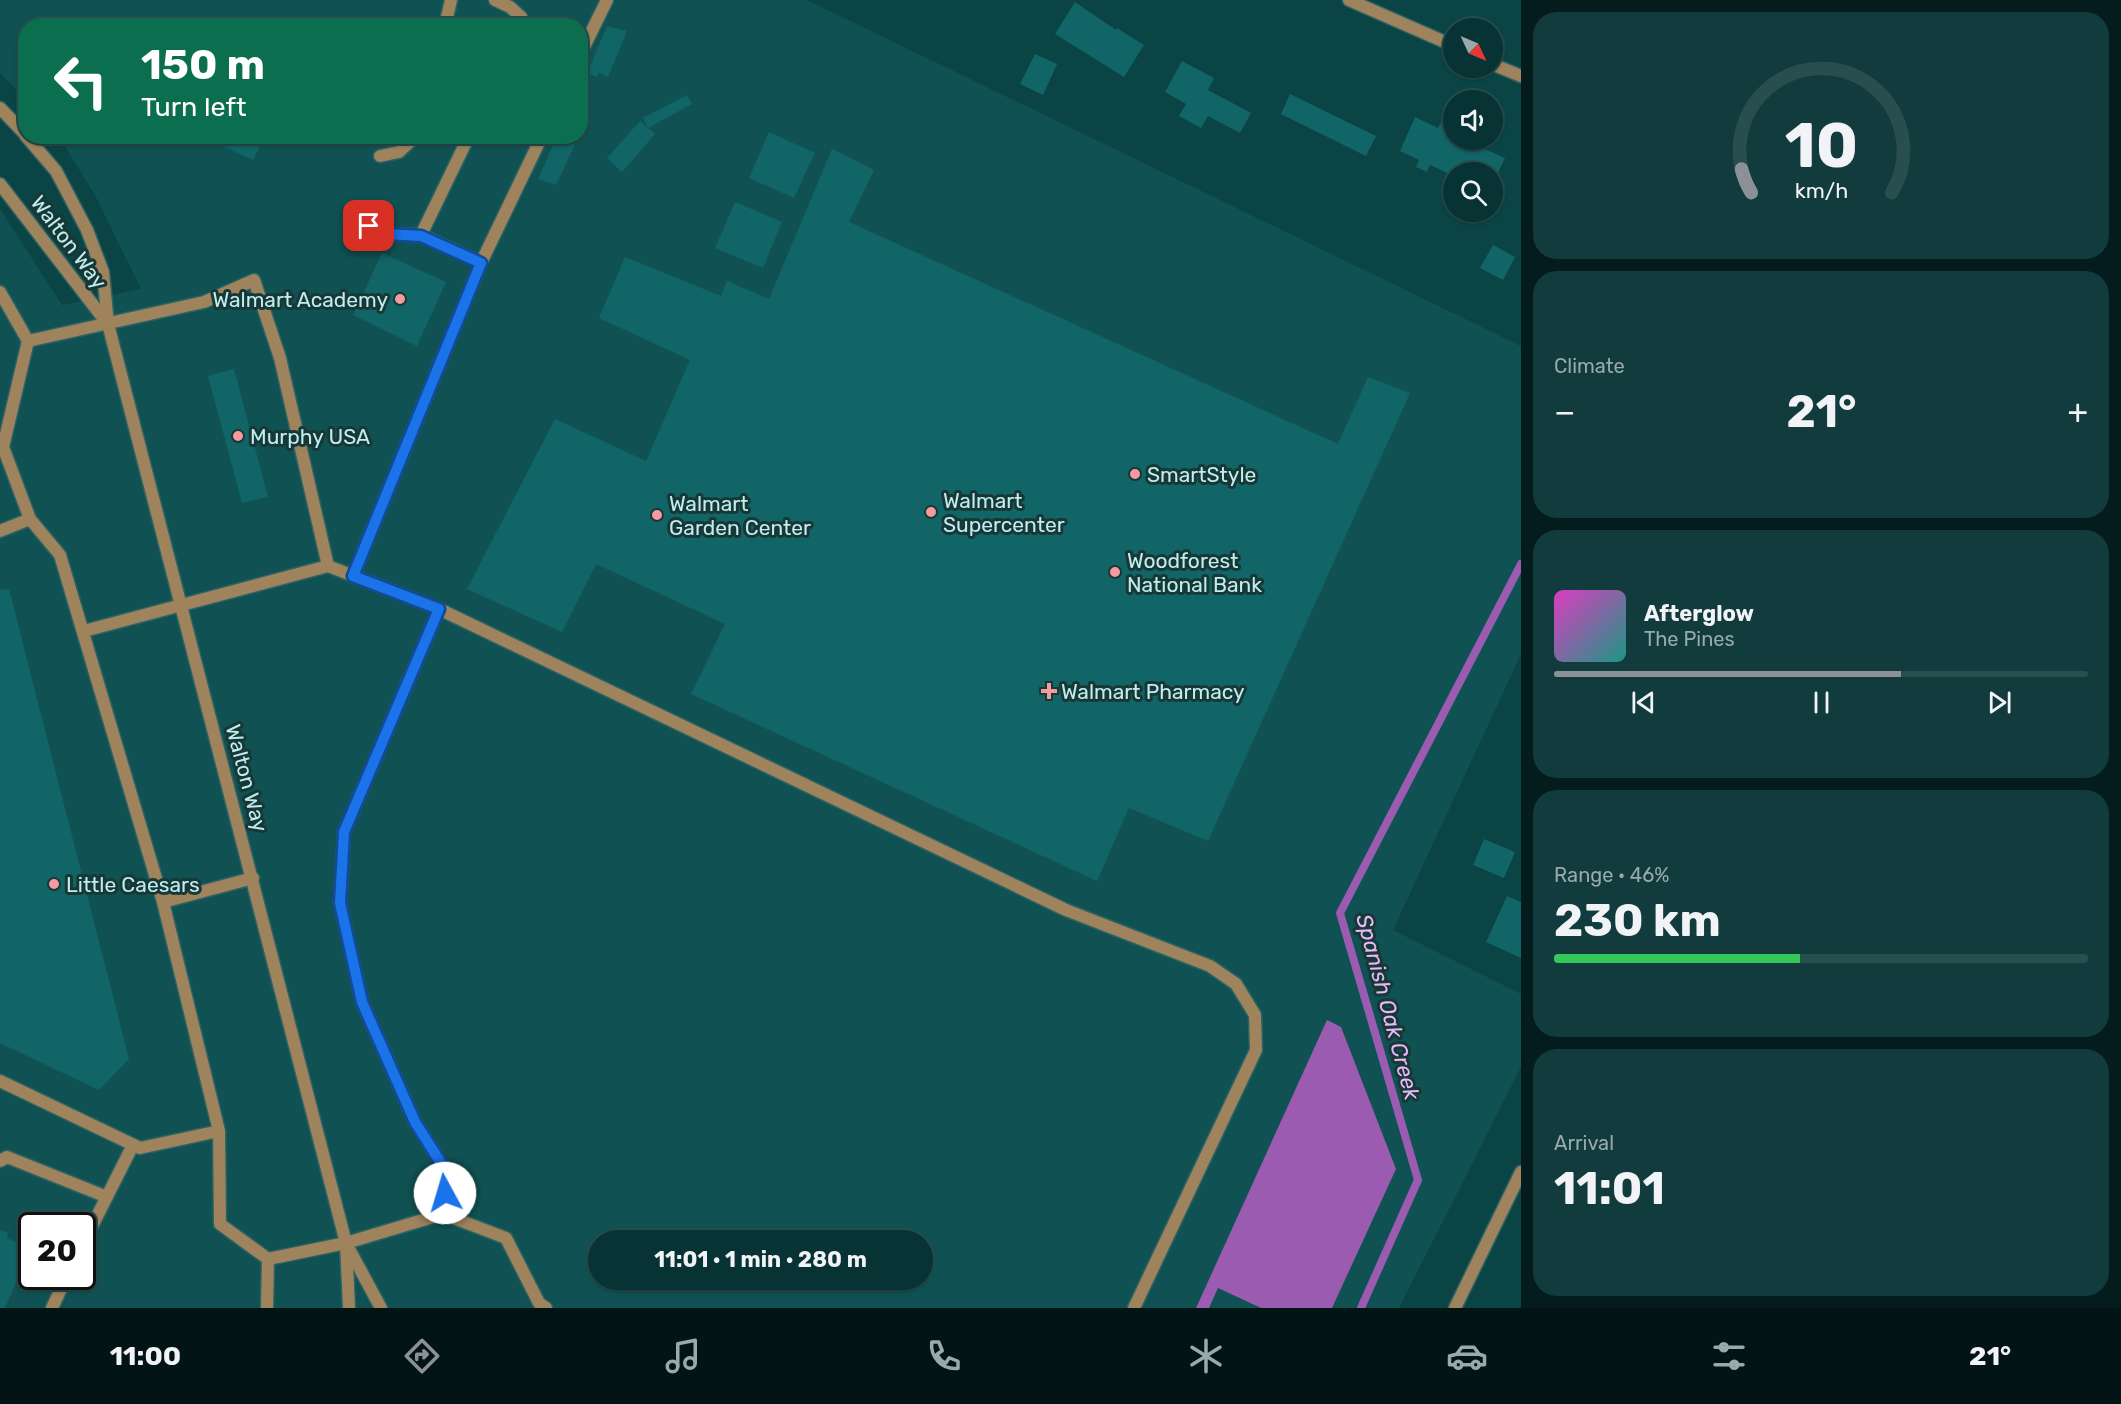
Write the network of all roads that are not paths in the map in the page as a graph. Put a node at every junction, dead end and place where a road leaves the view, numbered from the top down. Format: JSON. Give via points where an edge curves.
{"nodes":[{"id":1,"x":451,"y":0,"type":"edge"},
{"id":2,"x":495,"y":0,"type":"edge"},
{"id":3,"x":607,"y":0,"type":"edge"},
{"id":4,"x":1348,"y":0,"type":"edge"},
{"id":5,"x":447,"y":18,"type":"edge"},
{"id":6,"x":521,"y":18,"type":"edge"},
{"id":7,"x":588,"y":39,"type":"edge"},
{"id":8,"x":1443,"y":41,"type":"edge"},
{"id":9,"x":1503,"y":69,"type":"edge"},
{"id":10,"x":1521,"y":76,"type":"edge"},
{"id":11,"x":0,"y":108,"type":"edge"},
{"id":12,"x":18,"y":127,"type":"edge"},
{"id":13,"x":33,"y":144,"type":"edge"},
{"id":14,"x":408,"y":144,"type":"edge"},
{"id":15,"x":465,"y":144,"type":"edge"},
{"id":16,"x":538,"y":144,"type":"edge"},
{"id":17,"x":380,"y":156,"type":"dead end"},
{"id":18,"x":0,"y":184,"type":"edge"},
{"id":19,"x":350,"y":218,"type":"dead end"},
{"id":20,"x":421,"y":236,"type":"junction"},
{"id":21,"x":481,"y":263,"type":"junction"},
{"id":22,"x":0,"y":292,"type":"edge"},
{"id":23,"x":108,"y":324,"type":"junction"},
{"id":24,"x":28,"y":341,"type":"junction"},
{"id":25,"x":30,"y":519,"type":"junction"},
{"id":26,"x":0,"y":531,"type":"edge"},
{"id":27,"x":328,"y":566,"type":"junction"},
{"id":28,"x":353,"y":576,"type":"junction"},
{"id":29,"x":181,"y":605,"type":"junction"},
{"id":30,"x":439,"y":609,"type":"junction"},
{"id":31,"x":84,"y":631,"type":"junction"},
{"id":32,"x":253,"y":878,"type":"junction"},
{"id":33,"x":163,"y":902,"type":"junction"},
{"id":34,"x":0,"y":1081,"type":"edge"},
{"id":35,"x":219,"y":1131,"type":"junction"},
{"id":36,"x":133,"y":1145,"type":"junction"},
{"id":37,"x":0,"y":1161,"type":"edge"},
{"id":38,"x":1521,"y":1172,"type":"edge"},
{"id":39,"x":107,"y":1197,"type":"junction"},
{"id":40,"x":443,"y":1214,"type":"junction"},
{"id":41,"x":96,"y":1219,"type":"edge"},
{"id":42,"x":345,"y":1243,"type":"junction"},
{"id":43,"x":268,"y":1259,"type":"junction"},
{"id":44,"x":60,"y":1290,"type":"edge"},
{"id":45,"x":52,"y":1308,"type":"edge"},
{"id":46,"x":267,"y":1308,"type":"edge"},
{"id":47,"x":349,"y":1308,"type":"edge"},
{"id":48,"x":381,"y":1308,"type":"edge"},
{"id":49,"x":546,"y":1308,"type":"edge"},
{"id":50,"x":1134,"y":1308,"type":"edge"},
{"id":51,"x":1455,"y":1308,"type":"edge"}],
"edges":[{"from":1,"to":5,"type":"street"},
{"from":2,"to":6,"type":"street"},
{"from":3,"to":7,"type":"street"},
{"from":4,"to":8,"type":"street"},
{"from":9,"to":10,"type":"street"},
{"from":11,"to":12,"type":"street","name":"Walton Way"},
{"from":13,"to":23,"type":"street","name":"Walton Way","via":[[56,171],[87,230],[104,272]]},
{"from":14,"to":17,"type":"street","via":[[399,152]]},
{"from":15,"to":20,"type":"street"},
{"from":16,"to":21,"type":"street"},
{"from":18,"to":23,"type":"street","name":"Walton Way"},
{"from":19,"to":20,"type":"street","via":[[388,234]]},
{"from":20,"to":21,"type":"street"},
{"from":21,"to":28,"type":"street"},
{"from":22,"to":24,"type":"street"},
{"from":23,"to":24,"type":"street"},
{"from":23,"to":27,"type":"street","via":[[204,302],[254,280],[280,358]]},
{"from":23,"to":29,"type":"street","name":"Walton Way"},
{"from":24,"to":25,"type":"street","via":[[3,447]]},
{"from":25,"to":26,"type":"street"},
{"from":25,"to":31,"type":"street","via":[[60,555]]},
{"from":27,"to":28,"type":"street"},
{"from":27,"to":29,"type":"street"},
{"from":28,"to":30,"type":"street"},
{"from":29,"to":31,"type":"street"},
{"from":29,"to":32,"type":"street","name":"Walton Way"},
{"from":30,"to":40,"type":"street","via":[[344,832],[340,903],[362,1002],[415,1122],[446,1171]]},
{"from":30,"to":50,"type":"street","via":[[1066,910],[1210,966],[1236,984],[1255,1015],[1256,1050]]},
{"from":31,"to":33,"type":"street"},
{"from":32,"to":33,"type":"street"},
{"from":32,"to":42,"type":"street","name":"Walton Way"},
{"from":33,"to":35,"type":"street"},
{"from":34,"to":36,"type":"street"},
{"from":35,"to":36,"type":"street","via":[[140,1148]]},
{"from":35,"to":43,"type":"street","via":[[220,1224]]},
{"from":36,"to":39,"type":"street"},
{"from":37,"to":39,"type":"street","via":[[7,1157]]},
{"from":38,"to":51,"type":"street"},
{"from":39,"to":41,"type":"street"},
{"from":40,"to":42,"type":"street"},
{"from":40,"to":49,"type":"street","via":[[506,1238],[539,1303]]},
{"from":42,"to":43,"type":"street"},
{"from":42,"to":47,"type":"street","name":"Walton Way"},
{"from":42,"to":48,"type":"street","name":"Walton Way"},
{"from":43,"to":46,"type":"street"},
{"from":44,"to":45,"type":"street"}]}
